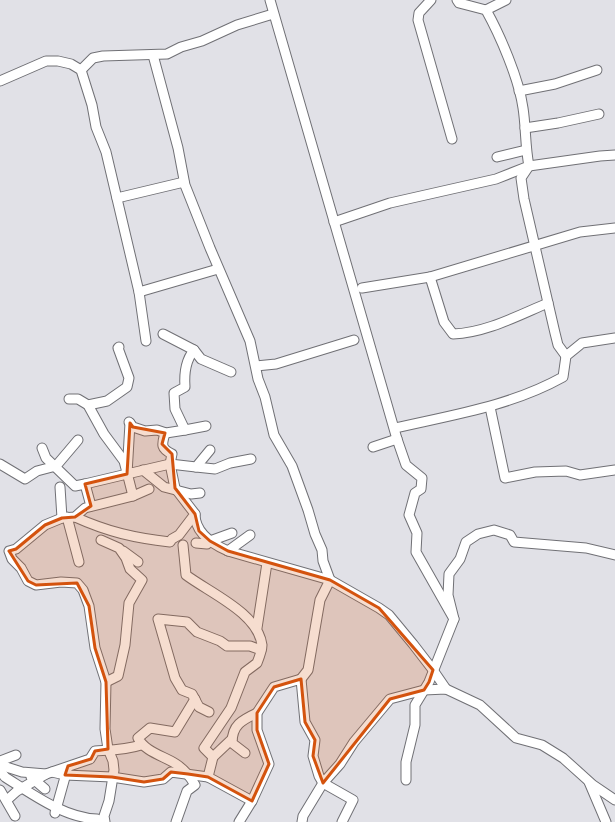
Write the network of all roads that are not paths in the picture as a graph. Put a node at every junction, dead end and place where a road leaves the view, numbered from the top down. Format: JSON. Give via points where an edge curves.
{"nodes":[{"id":1,"x":270,"y":0,"type":"edge"},
{"id":2,"x":431,"y":0,"type":"edge"},
{"id":3,"x":506,"y":0,"type":"edge"},
{"id":4,"x":455,"y":1,"type":"edge"},
{"id":5,"x":486,"y":10,"type":"junction"},
{"id":6,"x":273,"y":14,"type":"junction"},
{"id":7,"x":153,"y":55,"type":"junction"},
{"id":8,"x":81,"y":70,"type":"junction"},
{"id":9,"x":597,"y":70,"type":"dead end"},
{"id":10,"x":0,"y":81,"type":"edge"},
{"id":11,"x":519,"y":91,"type":"junction"},
{"id":12,"x":599,"y":114,"type":"dead end"},
{"id":13,"x":525,"y":128,"type":"junction"},
{"id":14,"x":452,"y":139,"type":"dead end"},
{"id":15,"x":526,"y":150,"type":"junction"},
{"id":16,"x":615,"y":155,"type":"edge"},
{"id":17,"x":497,"y":157,"type":"dead end"},
{"id":18,"x":529,"y":166,"type":"junction"},
{"id":19,"x":184,"y":182,"type":"junction"},
{"id":20,"x":117,"y":198,"type":"junction"},
{"id":21,"x":334,"y":222,"type":"junction"},
{"id":22,"x":615,"y":228,"type":"edge"},
{"id":23,"x":536,"y":246,"type":"junction"},
{"id":24,"x":218,"y":269,"type":"junction"},
{"id":25,"x":430,"y":276,"type":"junction"},
{"id":26,"x":362,"y":288,"type":"dead end"},
{"id":27,"x":139,"y":292,"type":"junction"},
{"id":28,"x":548,"y":303,"type":"junction"},
{"id":29,"x":163,"y":334,"type":"dead end"},
{"id":30,"x":615,"y":338,"type":"edge"},
{"id":31,"x":354,"y":340,"type":"dead end"},
{"id":32,"x":146,"y":341,"type":"dead end"},
{"id":33,"x":119,"y":347,"type":"dead end"},
{"id":34,"x":194,"y":350,"type":"junction"},
{"id":35,"x":566,"y":356,"type":"junction"},
{"id":36,"x":256,"y":366,"type":"junction"},
{"id":37,"x":231,"y":372,"type":"dead end"},
{"id":38,"x":69,"y":399,"type":"dead end"},
{"id":39,"x":88,"y":405,"type":"junction"},
{"id":40,"x":490,"y":407,"type":"junction"},
{"id":41,"x":206,"y":426,"type":"dead end"},
{"id":42,"x":395,"y":428,"type":"junction"},
{"id":43,"x":185,"y":430,"type":"junction"},
{"id":44,"x":165,"y":433,"type":"junction"},
{"id":45,"x":397,"y":439,"type":"junction"},
{"id":46,"x":78,"y":440,"type":"dead end"},
{"id":47,"x":373,"y":447,"type":"dead end"},
{"id":48,"x":42,"y":448,"type":"dead end"},
{"id":49,"x":210,"y":450,"type":"dead end"},
{"id":50,"x":251,"y":459,"type":"dead end"},
{"id":51,"x":0,"y":464,"type":"edge"},
{"id":52,"x":170,"y":464,"type":"junction"},
{"id":53,"x":56,"y":466,"type":"junction"},
{"id":54,"x":196,"y":467,"type":"junction"},
{"id":55,"x":143,"y":470,"type":"junction"},
{"id":56,"x":615,"y":470,"type":"edge"},
{"id":57,"x":127,"y":474,"type":"junction"},
{"id":58,"x":85,"y":484,"type":"junction"},
{"id":59,"x":60,"y":487,"type":"dead end"},
{"id":60,"x":175,"y":488,"type":"junction"},
{"id":61,"x":149,"y":489,"type":"dead end"},
{"id":62,"x":200,"y":492,"type":"dead end"},
{"id":63,"x":133,"y":496,"type":"junction"},
{"id":64,"x":91,"y":506,"type":"junction"},
{"id":65,"x":194,"y":514,"type":"junction"},
{"id":66,"x":68,"y":517,"type":"junction"},
{"id":67,"x":232,"y":533,"type":"dead end"},
{"id":68,"x":250,"y":535,"type":"dead end"},
{"id":69,"x":102,"y":540,"type":"dead end"},
{"id":70,"x":210,"y":541,"type":"junction"},
{"id":71,"x":196,"y":543,"type":"dead end"},
{"id":72,"x":184,"y":545,"type":"dead end"},
{"id":73,"x":119,"y":548,"type":"junction"},
{"id":74,"x":228,"y":551,"type":"junction"},
{"id":75,"x":615,"y":555,"type":"edge"},
{"id":76,"x":79,"y":562,"type":"dead end"},
{"id":77,"x":138,"y":562,"type":"dead end"},
{"id":78,"x":267,"y":563,"type":"junction"},
{"id":79,"x":330,"y":580,"type":"junction"},
{"id":80,"x":454,"y":619,"type":"junction"},
{"id":81,"x":257,"y":628,"type":"junction"},
{"id":82,"x":261,"y":650,"type":"junction"},
{"id":83,"x":433,"y":670,"type":"junction"},
{"id":84,"x":301,"y":679,"type":"junction"},
{"id":85,"x":106,"y":682,"type":"junction"},
{"id":86,"x":446,"y":689,"type":"junction"},
{"id":87,"x":424,"y":690,"type":"junction"},
{"id":88,"x":195,"y":699,"type":"junction"},
{"id":89,"x":209,"y":712,"type":"dead end"},
{"id":90,"x":257,"y":713,"type":"junction"},
{"id":91,"x":232,"y":739,"type":"junction"},
{"id":92,"x":141,"y":745,"type":"junction"},
{"id":93,"x":108,"y":749,"type":"junction"},
{"id":94,"x":245,"y":753,"type":"dead end"},
{"id":95,"x":16,"y":755,"type":"dead end"},
{"id":96,"x":213,"y":757,"type":"junction"},
{"id":97,"x":0,"y":761,"type":"edge"},
{"id":98,"x":0,"y":765,"type":"edge"},
{"id":99,"x":0,"y":771,"type":"edge"},
{"id":100,"x":67,"y":771,"type":"junction"},
{"id":101,"x":27,"y":773,"type":"junction"},
{"id":102,"x":49,"y":773,"type":"junction"},
{"id":103,"x":188,"y":774,"type":"junction"},
{"id":104,"x":112,"y":777,"type":"junction"},
{"id":105,"x":208,"y":777,"type":"junction"},
{"id":106,"x":406,"y":780,"type":"dead end"},
{"id":107,"x":588,"y":780,"type":"junction"},
{"id":108,"x":34,"y":781,"type":"junction"},
{"id":109,"x":323,"y":783,"type":"junction"},
{"id":110,"x":23,"y":788,"type":"junction"},
{"id":111,"x":45,"y":789,"type":"dead end"},
{"id":112,"x":0,"y":790,"type":"edge"},
{"id":113,"x":7,"y":800,"type":"junction"},
{"id":114,"x":615,"y":800,"type":"edge"},
{"id":115,"x":252,"y":801,"type":"junction"},
{"id":116,"x":56,"y":810,"type":"junction"},
{"id":117,"x":15,"y":816,"type":"dead end"},
{"id":118,"x":98,"y":822,"type":"edge"},
{"id":119,"x":105,"y":822,"type":"edge"},
{"id":120,"x":176,"y":822,"type":"edge"},
{"id":121,"x":239,"y":822,"type":"edge"},
{"id":122,"x":302,"y":822,"type":"edge"},
{"id":123,"x":342,"y":822,"type":"edge"},
{"id":124,"x":606,"y":822,"type":"edge"}],
"edges":[{"from":1,"to":6,"type":"street"},
{"from":2,"to":14,"type":"street","via":[[419,12],[418,20]]},
{"from":3,"to":5,"type":"street"},
{"from":4,"to":5,"type":"street"},
{"from":5,"to":11,"type":"street","via":[[497,30]]},
{"from":6,"to":7,"type":"street","via":[[237,25],[167,54]]},
{"from":6,"to":21,"type":"street"},
{"from":7,"to":8,"type":"street","via":[[93,58]]},
{"from":7,"to":19,"type":"street","via":[[178,148]]},
{"from":8,"to":10,"type":"street","via":[[71,64],[46,61]]},
{"from":8,"to":20,"type":"street"},
{"from":9,"to":11,"type":"street","via":[[555,84]]},
{"from":11,"to":13,"type":"street"},
{"from":12,"to":13,"type":"street"},
{"from":13,"to":15,"type":"street"},
{"from":15,"to":17,"type":"street"},
{"from":15,"to":18,"type":"street"},
{"from":16,"to":18,"type":"street"},
{"from":18,"to":21,"type":"street","via":[[496,180],[390,203]]},
{"from":18,"to":23,"type":"street","via":[[521,178]]},
{"from":19,"to":20,"type":"street"},
{"from":19,"to":24,"type":"street"},
{"from":20,"to":27,"type":"street"},
{"from":21,"to":42,"type":"street"},
{"from":22,"to":23,"type":"street","via":[[580,232]]},
{"from":23,"to":25,"type":"street"},
{"from":23,"to":28,"type":"street"},
{"from":24,"to":27,"type":"street"},
{"from":24,"to":36,"type":"street","via":[[244,325]]},
{"from":25,"to":26,"type":"street"},
{"from":25,"to":28,"type":"street","via":[[444,322],[453,334],[498,323]]},
{"from":27,"to":32,"type":"street"},
{"from":28,"to":35,"type":"street","via":[[558,345]]},
{"from":29,"to":34,"type":"street"},
{"from":30,"to":35,"type":"street","via":[[582,343]]},
{"from":31,"to":36,"type":"street","via":[[276,364]]},
{"from":33,"to":39,"type":"street","via":[[129,378],[127,387],[107,402]]},
{"from":34,"to":37,"type":"street","via":[[201,359]]},
{"from":34,"to":43,"type":"street","via":[[188,358],[184,377],[185,387],[174,393],[175,409]]},
{"from":35,"to":40,"type":"street","via":[[563,377]]},
{"from":36,"to":79,"type":"street","via":[[274,435],[292,466]]},
{"from":38,"to":39,"type":"street","via":[[78,399]]},
{"from":39,"to":57,"type":"street","via":[[112,447],[124,462]]},
{"from":40,"to":42,"type":"street"},
{"from":40,"to":56,"type":"street","via":[[506,478],[535,472],[566,471],[580,475]]},
{"from":41,"to":43,"type":"street"},
{"from":42,"to":45,"type":"street"},
{"from":43,"to":44,"type":"street"},
{"from":44,"to":52,"type":"street","via":[[162,444],[164,450],[172,454]]},
{"from":44,"to":57,"type":"street","via":[[133,428],[129,423]]},
{"from":45,"to":47,"type":"street"},
{"from":45,"to":80,"type":"street","via":[[406,465],[422,478],[421,489],[415,494],[409,515],[417,533],[416,552]]},
{"from":46,"to":53,"type":"street"},
{"from":48,"to":53,"type":"street","via":[[46,458]]},
{"from":49,"to":54,"type":"street"},
{"from":50,"to":54,"type":"street","via":[[215,469]]},
{"from":51,"to":53,"type":"street","via":[[25,479],[37,471]]},
{"from":52,"to":54,"type":"street"},
{"from":52,"to":55,"type":"street"},
{"from":52,"to":60,"type":"street"},
{"from":53,"to":58,"type":"street","via":[[75,486]]},
{"from":55,"to":57,"type":"street"},
{"from":55,"to":60,"type":"street","via":[[164,487]]},
{"from":57,"to":58,"type":"street"},
{"from":57,"to":63,"type":"street"},
{"from":58,"to":64,"type":"street"},
{"from":59,"to":66,"type":"street"},
{"from":60,"to":62,"type":"street","via":[[191,494]]},
{"from":60,"to":65,"type":"street"},
{"from":61,"to":63,"type":"street"},
{"from":63,"to":64,"type":"street"},
{"from":64,"to":66,"type":"street"},
{"from":65,"to":66,"type":"street","via":[[179,535],[170,542],[129,537]]},
{"from":65,"to":70,"type":"street","via":[[194,522],[199,531]]},
{"from":66,"to":76,"type":"street"},
{"from":66,"to":85,"type":"street","via":[[45,525],[10,551],[12,559],[28,581],[36,585],[77,583],[84,590],[95,648]]},
{"from":67,"to":70,"type":"street"},
{"from":68,"to":74,"type":"street"},
{"from":69,"to":73,"type":"street"},
{"from":70,"to":71,"type":"street","via":[[208,544]]},
{"from":70,"to":74,"type":"street","via":[[214,546]]},
{"from":72,"to":81,"type":"street","via":[[186,575],[247,617]]},
{"from":73,"to":77,"type":"street"},
{"from":73,"to":85,"type":"street","via":[[130,569],[142,580],[129,603],[125,645],[118,676]]},
{"from":74,"to":78,"type":"street"},
{"from":75,"to":80,"type":"street","via":[[586,548],[514,542],[510,535],[494,530],[478,534],[466,542],[460,558],[449,574],[448,595]]},
{"from":78,"to":79,"type":"street"},
{"from":78,"to":81,"type":"street"},
{"from":79,"to":83,"type":"street","via":[[385,612]]},
{"from":79,"to":84,"type":"street","via":[[320,600],[308,670]]},
{"from":80,"to":83,"type":"street"},
{"from":81,"to":82,"type":"street"},
{"from":82,"to":88,"type":"street","via":[[250,646],[227,646],[197,632],[187,622],[158,619],[175,678],[182,690],[192,694]]},
{"from":82,"to":96,"type":"street","via":[[257,663],[245,672],[231,708],[204,748]]},
{"from":83,"to":86,"type":"street"},
{"from":83,"to":87,"type":"street"},
{"from":84,"to":90,"type":"street","via":[[274,687]]},
{"from":84,"to":109,"type":"street","via":[[305,722],[315,740],[313,756]]},
{"from":85,"to":93,"type":"street","via":[[105,729]]},
{"from":86,"to":87,"type":"street"},
{"from":86,"to":107,"type":"street","via":[[480,705],[516,738],[542,745]]},
{"from":87,"to":106,"type":"street","via":[[415,705],[416,725],[406,762]]},
{"from":87,"to":109,"type":"street","via":[[390,699]]},
{"from":88,"to":89,"type":"street","via":[[199,707]]},
{"from":88,"to":92,"type":"street","via":[[175,732],[150,728],[138,738]]},
{"from":90,"to":91,"type":"street","via":[[241,721],[232,733]]},
{"from":90,"to":115,"type":"street","via":[[257,730],[269,764]]},
{"from":91,"to":94,"type":"street","via":[[232,743]]},
{"from":91,"to":96,"type":"street"},
{"from":92,"to":93,"type":"street","via":[[128,749]]},
{"from":92,"to":103,"type":"street","via":[[175,763]]},
{"from":93,"to":100,"type":"street","via":[[95,751],[90,759]]},
{"from":93,"to":104,"type":"street","via":[[113,761]]},
{"from":95,"to":97,"type":"street"},
{"from":96,"to":105,"type":"street"},
{"from":98,"to":101,"type":"street"},
{"from":99,"to":110,"type":"street"},
{"from":100,"to":102,"type":"street"},
{"from":100,"to":104,"type":"street"},
{"from":100,"to":116,"type":"street"},
{"from":101,"to":102,"type":"street"},
{"from":101,"to":108,"type":"street"},
{"from":102,"to":108,"type":"street"},
{"from":103,"to":104,"type":"street","via":[[171,772],[163,779],[144,782]]},
{"from":103,"to":105,"type":"street"},
{"from":103,"to":120,"type":"street","via":[[195,785],[187,791]]},
{"from":104,"to":119,"type":"street"},
{"from":105,"to":115,"type":"street"},
{"from":107,"to":114,"type":"street"},
{"from":107,"to":124,"type":"street"},
{"from":108,"to":110,"type":"street"},
{"from":108,"to":111,"type":"street"},
{"from":109,"to":122,"type":"street"},
{"from":109,"to":123,"type":"street","via":[[353,800]]},
{"from":110,"to":113,"type":"street"},
{"from":110,"to":116,"type":"street"},
{"from":112,"to":113,"type":"street"},
{"from":113,"to":117,"type":"street"},
{"from":115,"to":121,"type":"street"},
{"from":116,"to":118,"type":"street","via":[[87,819],[97,819]]}]}
